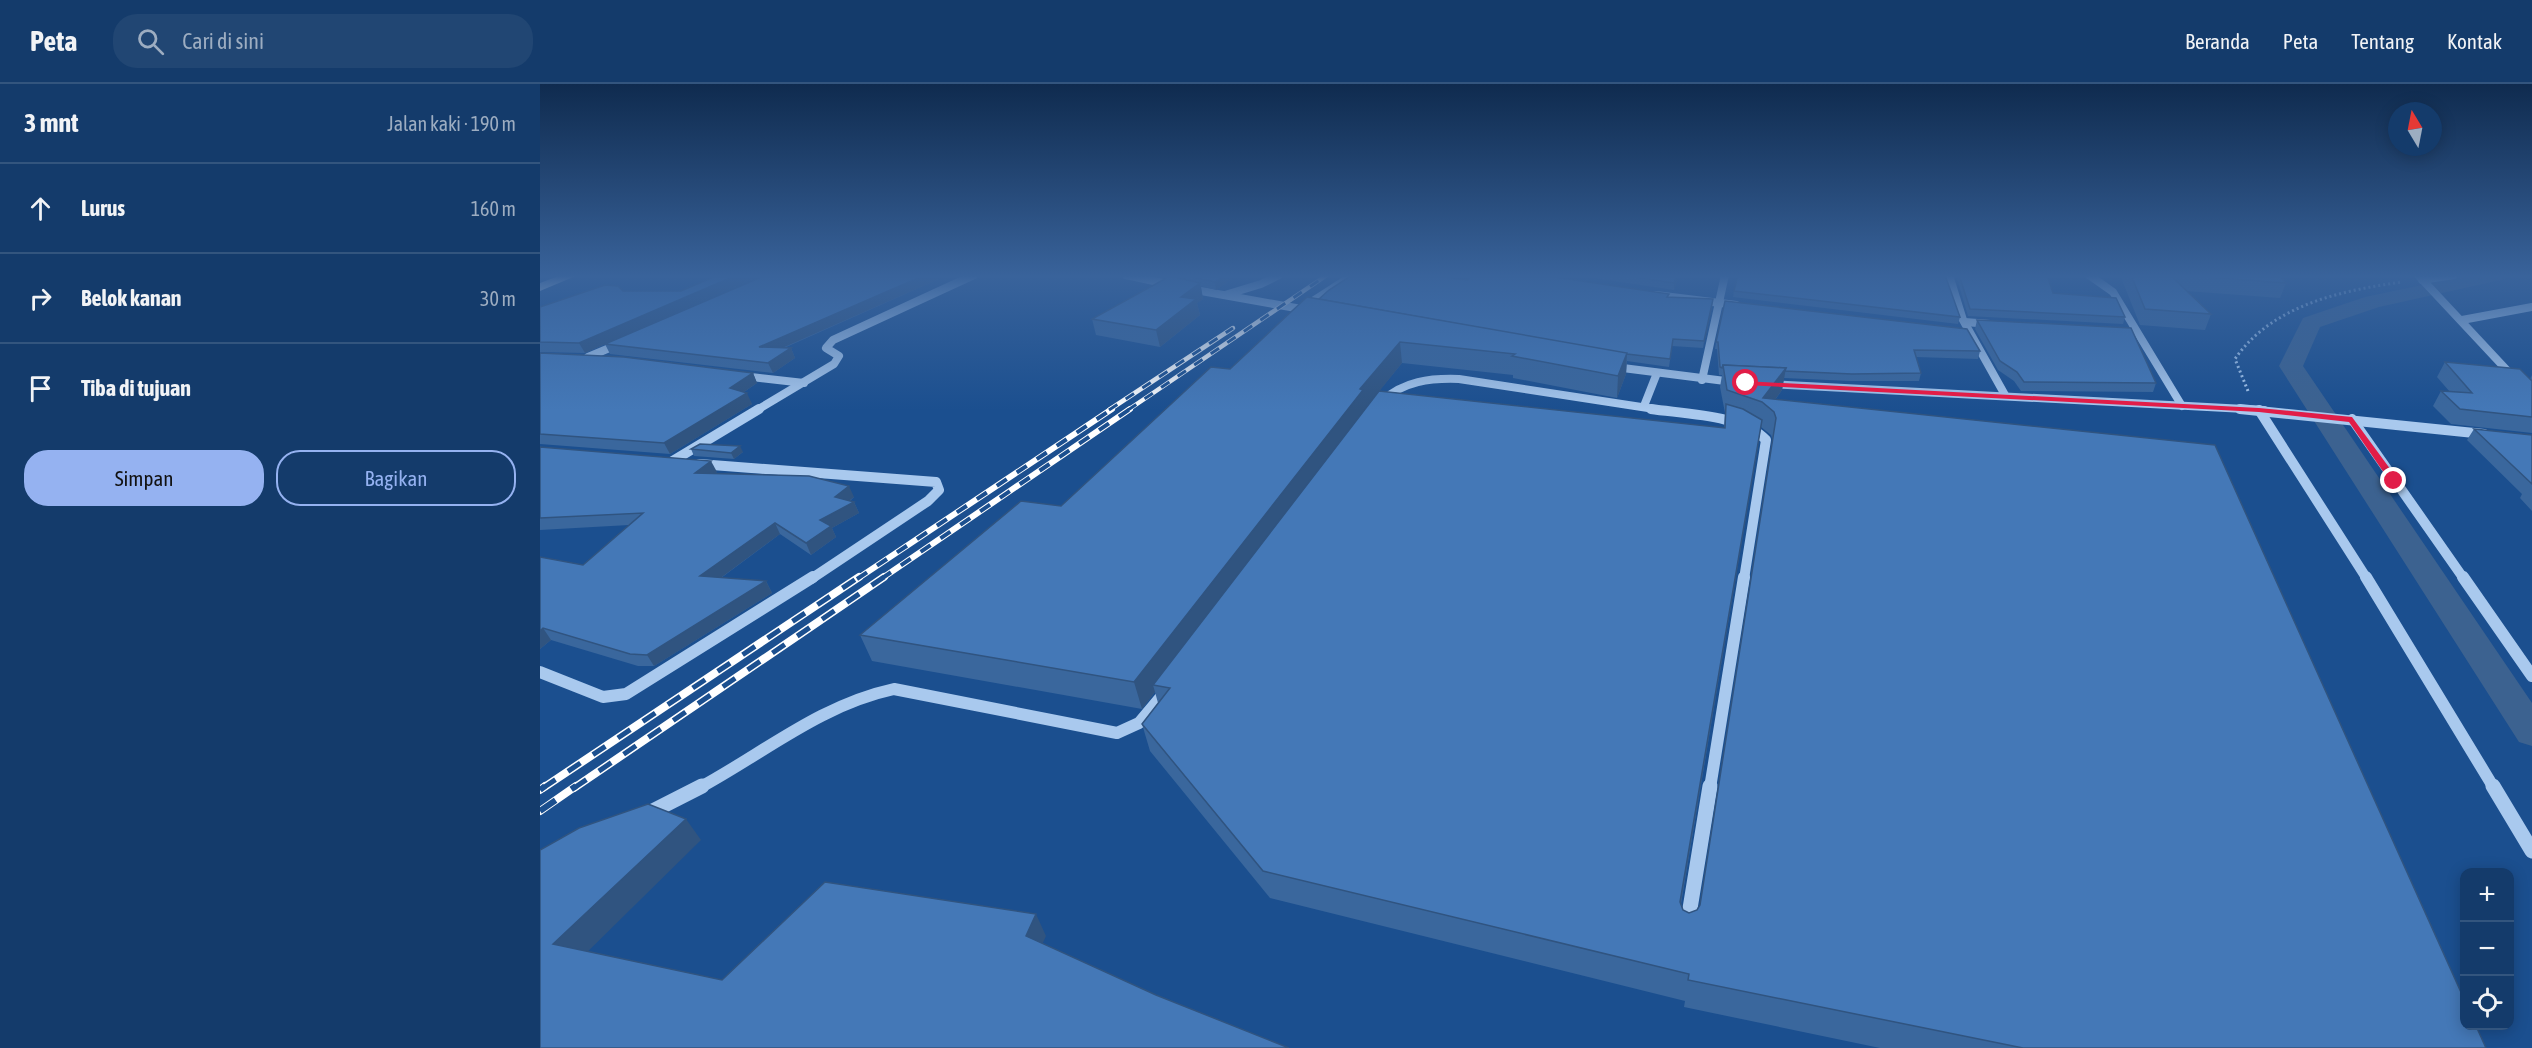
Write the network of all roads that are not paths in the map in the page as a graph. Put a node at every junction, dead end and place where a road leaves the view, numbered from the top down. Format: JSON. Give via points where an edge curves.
{"nodes":[{"id":1,"x":876,"y":320,"type":"edge"},
{"id":2,"x":1714,"y":320,"type":"edge"},
{"id":3,"x":2130,"y":320,"type":"edge"},
{"id":4,"x":2462,"y":320,"type":"edge"},
{"id":5,"x":1965,"y":322,"type":"joint"},
{"id":6,"x":2000,"y":324,"type":"edge"},
{"id":7,"x":1958,"y":330,"type":"edge"},
{"id":8,"x":1970,"y":331,"type":"junction"},
{"id":9,"x":2125,"y":331,"type":"edge"},
{"id":10,"x":2137,"y":331,"type":"junction"},
{"id":11,"x":630,"y":339,"type":"edge"},
{"id":12,"x":609,"y":359,"type":"edge"},
{"id":13,"x":1602,"y":365,"type":"edge"},
{"id":14,"x":1657,"y":373,"type":"junction"},
{"id":15,"x":735,"y":375,"type":"edge"},
{"id":16,"x":1702,"y":380,"type":"junction"},
{"id":17,"x":804,"y":383,"type":"junction"},
{"id":18,"x":1746,"y":383,"type":"edge"},
{"id":19,"x":1756,"y":384,"type":"edge"},
{"id":20,"x":2005,"y":395,"type":"junction"},
{"id":21,"x":2532,"y":397,"type":"edge"},
{"id":22,"x":1644,"y":406,"type":"junction"},
{"id":23,"x":2182,"y":406,"type":"junction"},
{"id":24,"x":2259,"y":410,"type":"junction"},
{"id":25,"x":1371,"y":414,"type":"edge"},
{"id":26,"x":2347,"y":419,"type":"junction"},
{"id":27,"x":2498,"y":436,"type":"edge"},
{"id":28,"x":540,"y":672,"type":"edge"},
{"id":29,"x":2532,"y":676,"type":"edge"},
{"id":30,"x":1176,"y":677,"type":"edge"},
{"id":31,"x":632,"y":822,"type":"edge"},
{"id":32,"x":2532,"y":851,"type":"edge"},
{"id":33,"x":1686,"y":931,"type":"edge"}],
"edges":[{"from":1,"to":17,"type":"street","via":[[833,340],[826,348],[838,359]]},
{"from":2,"to":16,"type":"street"},
{"from":3,"to":10,"type":"street"},
{"from":4,"to":21,"type":"street"},
{"from":5,"to":6,"type":"street"},
{"from":5,"to":8,"type":"street"},
{"from":7,"to":8,"type":"street"},
{"from":8,"to":20,"type":"street"},
{"from":9,"to":10,"type":"street"},
{"from":10,"to":23,"type":"street"},
{"from":11,"to":12,"type":"street","via":[[584,357]]},
{"from":13,"to":14,"type":"street"},
{"from":14,"to":16,"type":"street"},
{"from":14,"to":22,"type":"street"},
{"from":15,"to":17,"type":"street"},
{"from":16,"to":18,"type":"street"},
{"from":17,"to":28,"type":"street","via":[[666,461],[911,479],[936,482],[939,490],[786,596],[626,694],[603,697]]},
{"from":19,"to":20,"type":"street"},
{"from":20,"to":23,"type":"street"},
{"from":22,"to":25,"type":"street","via":[[1432,378],[1406,384],[1390,393]]},
{"from":22,"to":33,"type":"street","via":[[1742,423],[1766,440]]},
{"from":23,"to":24,"type":"street"},
{"from":24,"to":26,"type":"street"},
{"from":24,"to":32,"type":"street","via":[[2380,599]]},
{"from":26,"to":27,"type":"street"},
{"from":26,"to":29,"type":"street"},
{"from":30,"to":31,"type":"street","via":[[1141,724],[1117,733],[894,688],[877,691],[803,725],[715,779]]}]}
